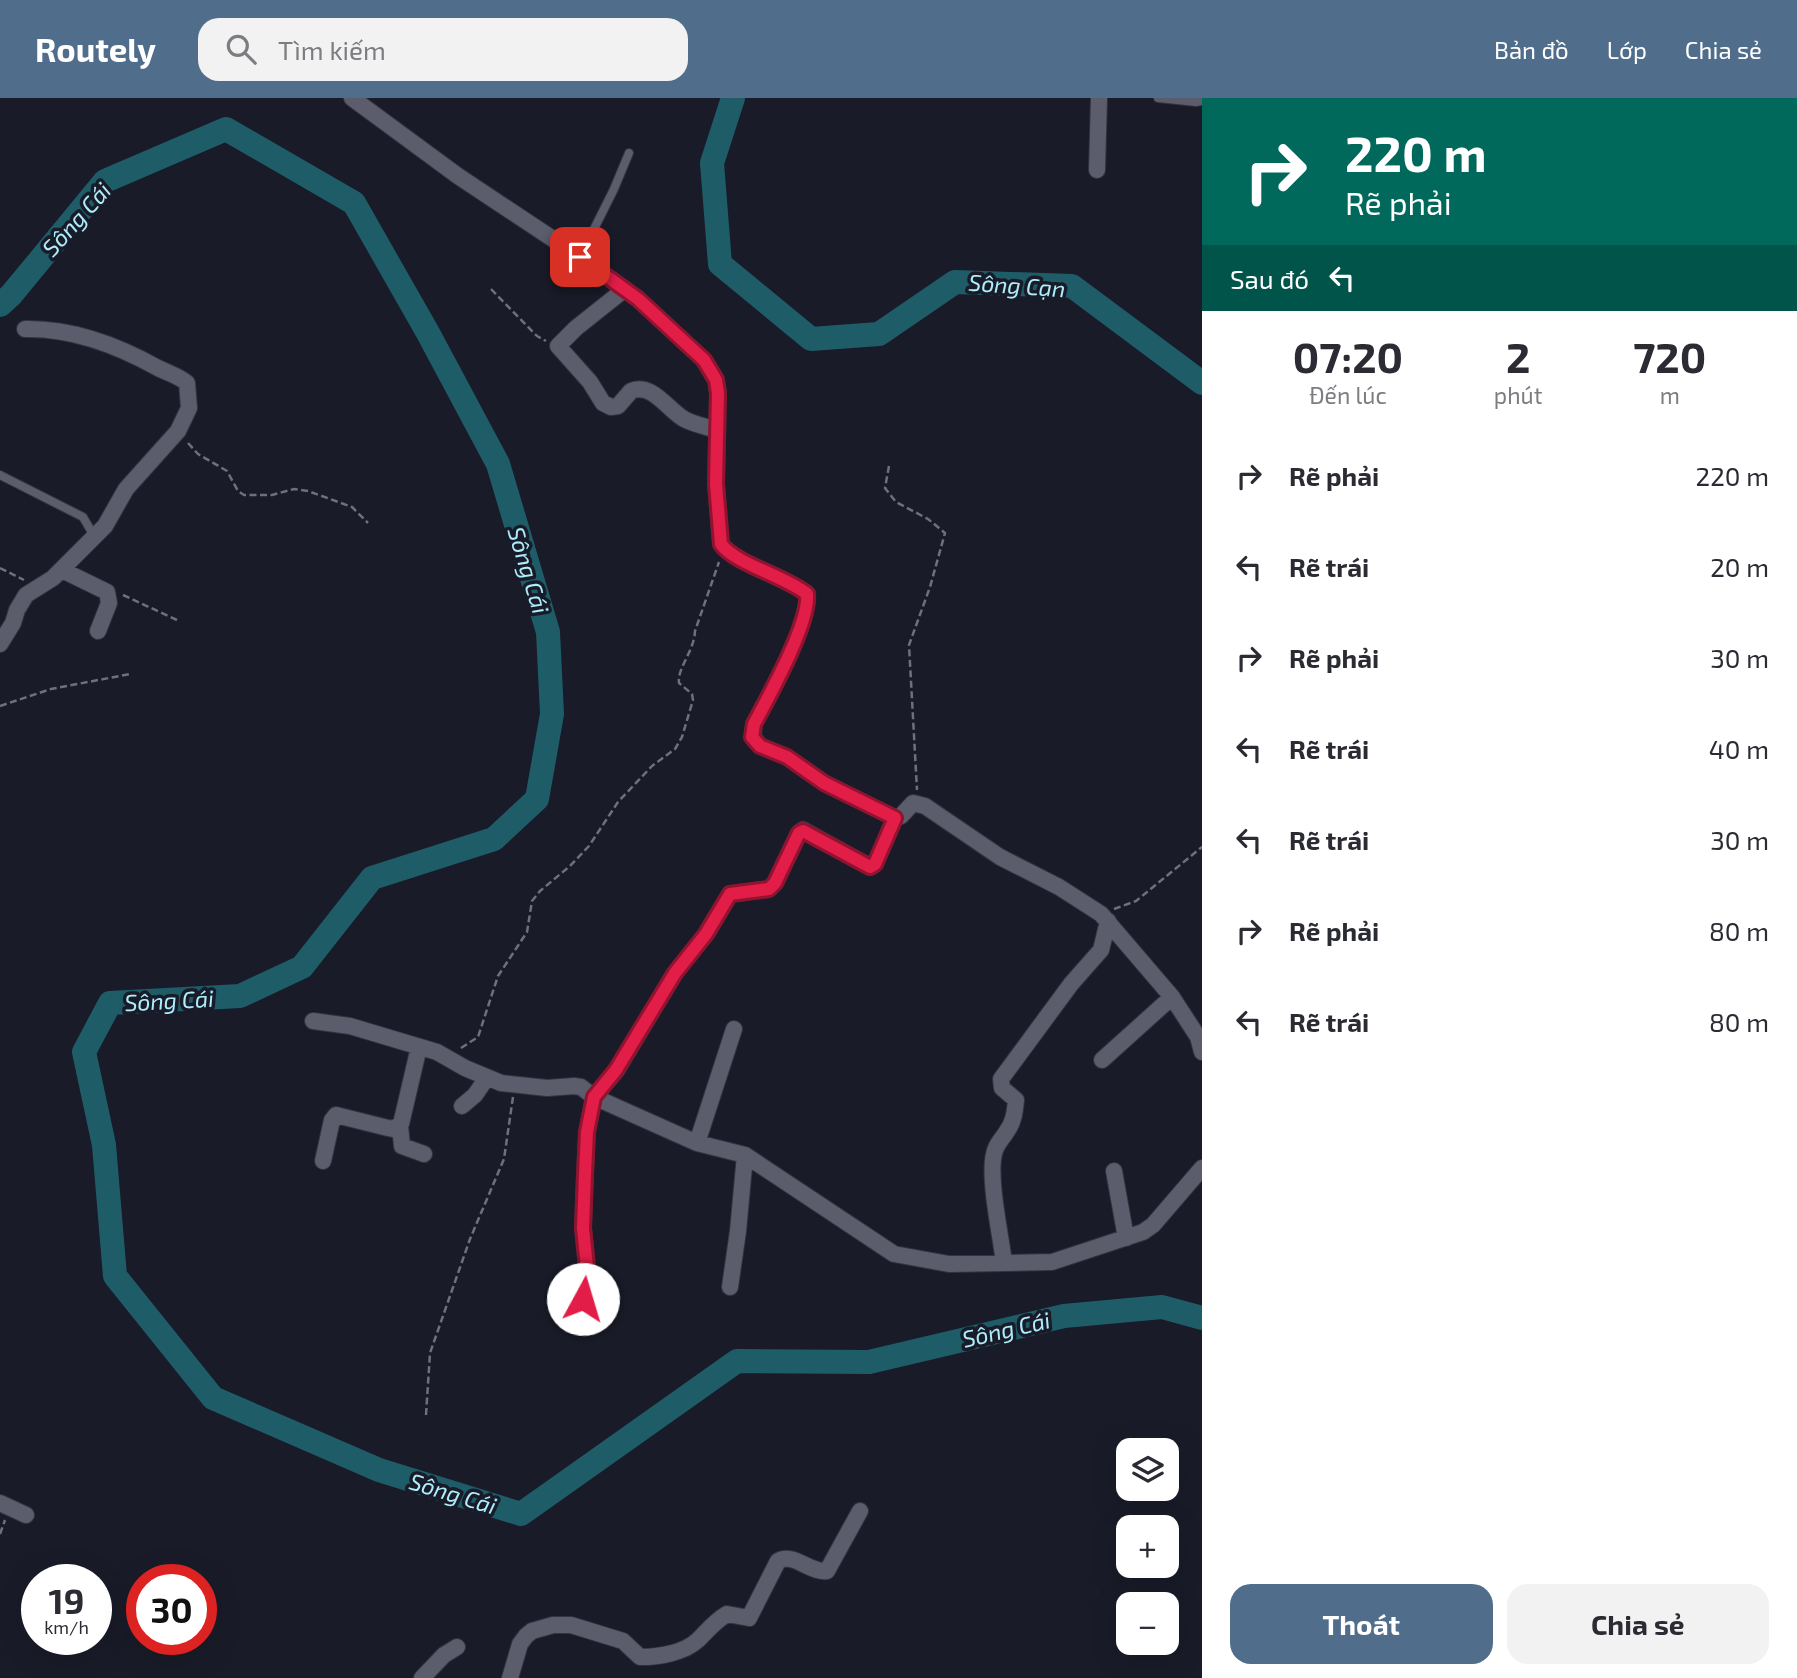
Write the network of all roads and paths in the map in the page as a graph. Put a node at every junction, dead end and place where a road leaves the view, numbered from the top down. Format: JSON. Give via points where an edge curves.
{"nodes":[{"id":1,"x":352,"y":98,"type":"edge"},
{"id":2,"x":1099,"y":98,"type":"edge"},
{"id":3,"x":1158,"y":98,"type":"edge"},
{"id":4,"x":1202,"y":101,"type":"edge"},
{"id":5,"x":629,"y":153,"type":"dead end"},
{"id":6,"x":1097,"y":170,"type":"dead end"},
{"id":7,"x":580,"y":257,"type":"junction"},
{"id":8,"x":491,"y":289,"type":"dead end"},
{"id":9,"x":625,"y":289,"type":"junction"},
{"id":10,"x":25,"y":329,"type":"dead end"},
{"id":11,"x":558,"y":346,"type":"junction"},
{"id":12,"x":178,"y":430,"type":"junction"},
{"id":13,"x":717,"y":430,"type":"junction"},
{"id":14,"x":889,"y":466,"type":"dead end"},
{"id":15,"x":0,"y":475,"type":"edge"},
{"id":16,"x":368,"y":523,"type":"dead end"},
{"id":17,"x":94,"y":536,"type":"junction"},
{"id":18,"x":724,"y":548,"type":"junction"},
{"id":19,"x":0,"y":568,"type":"edge"},
{"id":20,"x":62,"y":570,"type":"junction"},
{"id":21,"x":34,"y":589,"type":"junction"},
{"id":22,"x":107,"y":592,"type":"junction"},
{"id":23,"x":177,"y":620,"type":"dead end"},
{"id":24,"x":99,"y":631,"type":"dead end"},
{"id":25,"x":0,"y":644,"type":"edge"},
{"id":26,"x":130,"y":674,"type":"dead end"},
{"id":27,"x":0,"y":706,"type":"edge"},
{"id":28,"x":913,"y":803,"type":"junction"},
{"id":29,"x":895,"y":818,"type":"junction"},
{"id":30,"x":1202,"y":847,"type":"edge"},
{"id":31,"x":1105,"y":917,"type":"junction"},
{"id":32,"x":1172,"y":997,"type":"junction"},
{"id":33,"x":313,"y":1021,"type":"dead end"},
{"id":34,"x":734,"y":1029,"type":"dead end"},
{"id":35,"x":419,"y":1046,"type":"junction"},
{"id":36,"x":1202,"y":1052,"type":"edge"},
{"id":37,"x":453,"y":1059,"type":"junction"},
{"id":38,"x":1102,"y":1059,"type":"dead end"},
{"id":39,"x":486,"y":1079,"type":"junction"},
{"id":40,"x":515,"y":1086,"type":"junction"},
{"id":41,"x":594,"y":1097,"type":"junction"},
{"id":42,"x":461,"y":1106,"type":"dead end"},
{"id":43,"x":400,"y":1126,"type":"junction"},
{"id":44,"x":697,"y":1143,"type":"junction"},
{"id":45,"x":424,"y":1154,"type":"dead end"},
{"id":46,"x":745,"y":1155,"type":"junction"},
{"id":47,"x":323,"y":1161,"type":"dead end"},
{"id":48,"x":1202,"y":1168,"type":"edge"},
{"id":49,"x":1114,"y":1171,"type":"dead end"},
{"id":50,"x":1126,"y":1238,"type":"junction"},
{"id":51,"x":1004,"y":1263,"type":"junction"},
{"id":52,"x":730,"y":1287,"type":"dead end"},
{"id":53,"x":583,"y":1299,"type":"dead end"},
{"id":54,"x":426,"y":1415,"type":"dead end"},
{"id":55,"x":0,"y":1503,"type":"edge"},
{"id":56,"x":860,"y":1511,"type":"dead end"},
{"id":57,"x":26,"y":1516,"type":"dead end"},
{"id":58,"x":457,"y":1647,"type":"dead end"},
{"id":59,"x":422,"y":1678,"type":"edge"},
{"id":60,"x":510,"y":1678,"type":"edge"}],
"edges":[{"from":1,"to":7,"type":"street"},
{"from":2,"to":6,"type":"street"},
{"from":3,"to":4,"type":"lane"},
{"from":5,"to":7,"type":"lane"},
{"from":7,"to":9,"type":"street"},
{"from":8,"to":11,"type":"path","via":[[537,336]]},
{"from":9,"to":11,"type":"street"},
{"from":9,"to":13,"type":"street","via":[[704,360],[716,380]]},
{"from":10,"to":12,"type":"street","via":[[82,335],[184,380],[189,408]]},
{"from":11,"to":13,"type":"street","via":[[603,403],[618,406],[631,391],[644,389],[684,419]]},
{"from":12,"to":16,"type":"path","via":[[198,454],[227,471],[244,495],[308,491],[352,507]]},
{"from":12,"to":17,"type":"street","via":[[125,489],[105,526]]},
{"from":13,"to":18,"type":"street","via":[[716,484]]},
{"from":14,"to":28,"type":"path","via":[[885,488],[895,502],[945,533],[909,645],[917,795]]},
{"from":15,"to":17,"type":"lane","via":[[83,517]]},
{"from":17,"to":20,"type":"street"},
{"from":18,"to":29,"type":"street","via":[[807,594],[801,625],[752,737],[824,783]]},
{"from":18,"to":37,"type":"path","via":[[694,643],[678,676],[693,700],[682,737],[618,802],[589,846],[540,891],[529,909],[527,932],[498,976],[478,1037]]},
{"from":19,"to":21,"type":"path"},
{"from":20,"to":21,"type":"street"},
{"from":20,"to":22,"type":"street"},
{"from":21,"to":25,"type":"street","via":[[21,602]]},
{"from":22,"to":23,"type":"path"},
{"from":22,"to":24,"type":"street","via":[[109,603]]},
{"from":26,"to":27,"type":"path","via":[[51,689]]},
{"from":28,"to":29,"type":"street"},
{"from":28,"to":31,"type":"street","via":[[925,806],[1000,857]]},
{"from":29,"to":41,"type":"street","via":[[870,867],[803,831],[769,889],[730,894]]},
{"from":30,"to":31,"type":"path","via":[[1136,901]]},
{"from":31,"to":32,"type":"street"},
{"from":31,"to":51,"type":"street","via":[[1101,950],[1001,1079],[1002,1088],[1016,1100],[1008,1131],[998,1140],[993,1155]]},
{"from":32,"to":36,"type":"street","via":[[1198,1037]]},
{"from":32,"to":38,"type":"street"},
{"from":33,"to":35,"type":"street","via":[[350,1026]]},
{"from":34,"to":44,"type":"street"},
{"from":35,"to":37,"type":"street"},
{"from":35,"to":43,"type":"street"},
{"from":37,"to":39,"type":"street"},
{"from":39,"to":40,"type":"street"},
{"from":39,"to":42,"type":"street"},
{"from":40,"to":41,"type":"street","via":[[574,1086]]},
{"from":40,"to":54,"type":"path","via":[[503,1159],[430,1353]]},
{"from":41,"to":44,"type":"street"},
{"from":41,"to":53,"type":"street","via":[[587,1132]]},
{"from":43,"to":45,"type":"street","via":[[404,1149]]},
{"from":43,"to":47,"type":"street","via":[[388,1128],[336,1115]]},
{"from":44,"to":46,"type":"street"},
{"from":46,"to":51,"type":"street","via":[[894,1254],[948,1264]]},
{"from":46,"to":52,"type":"street"},
{"from":48,"to":50,"type":"street","via":[[1153,1224]]},
{"from":49,"to":50,"type":"street"},
{"from":50,"to":51,"type":"street","via":[[1052,1262]]},
{"from":55,"to":57,"type":"street"},
{"from":56,"to":60,"type":"street","via":[[827,1571],[788,1558],[778,1561],[749,1618],[727,1614],[694,1644],[651,1657],[640,1657],[623,1641],[571,1625],[542,1628],[520,1644]]},
{"from":58,"to":59,"type":"street"}]}
